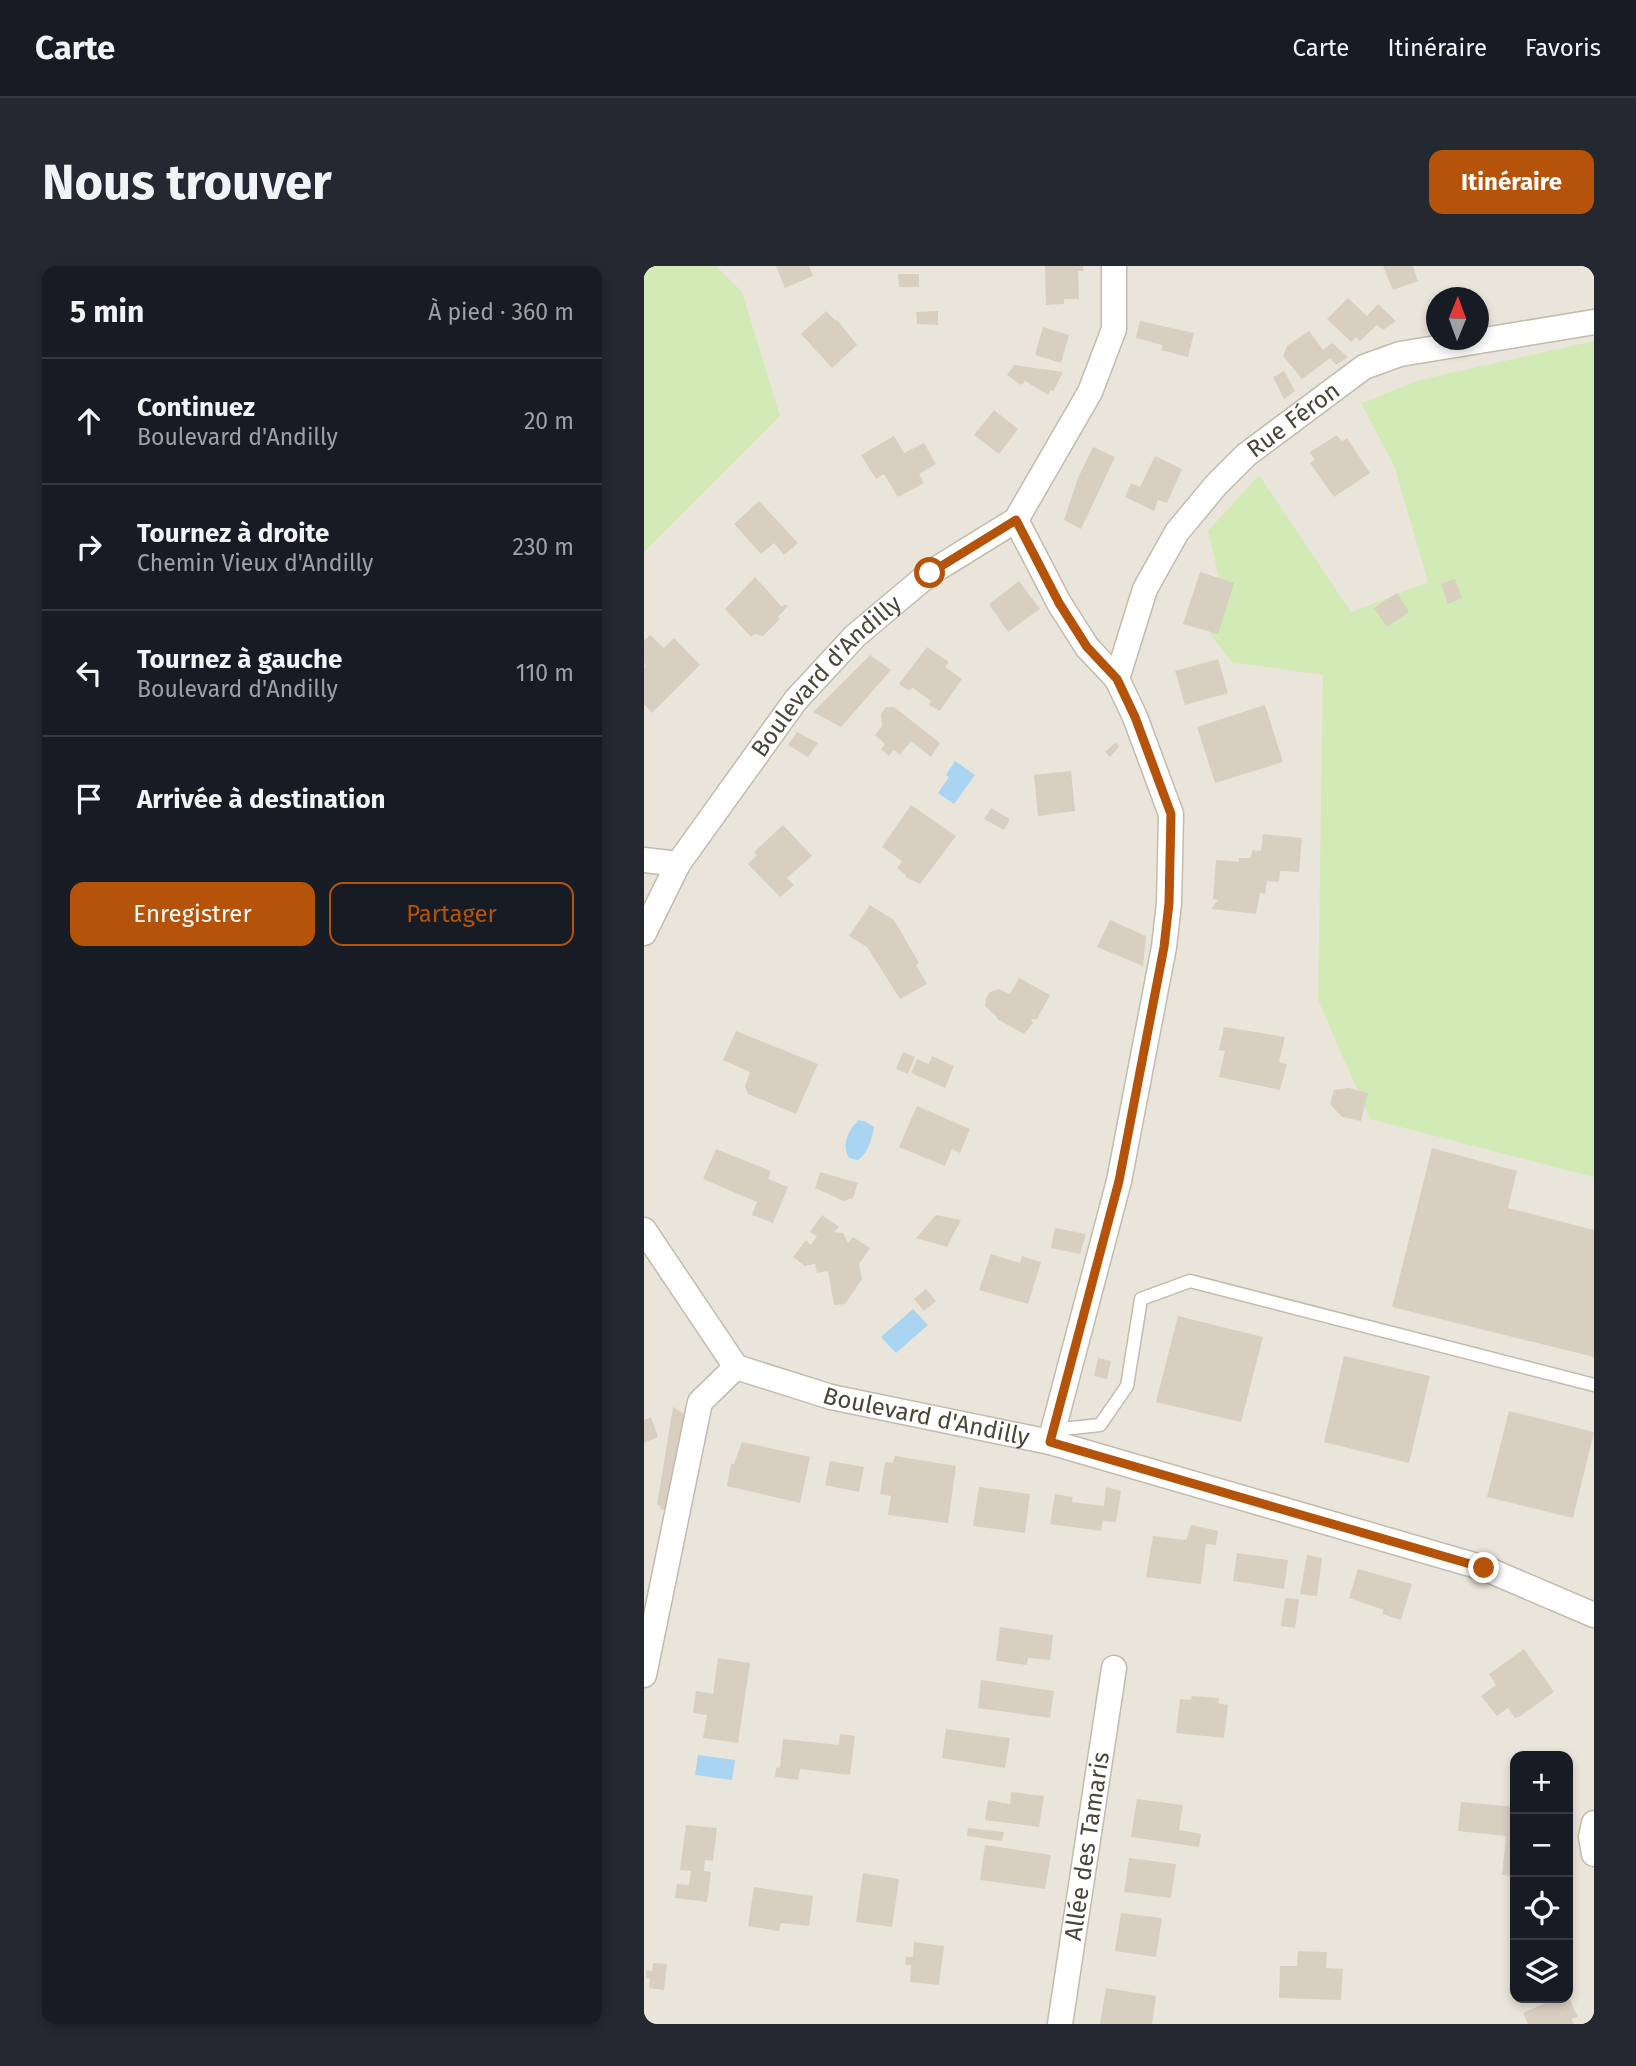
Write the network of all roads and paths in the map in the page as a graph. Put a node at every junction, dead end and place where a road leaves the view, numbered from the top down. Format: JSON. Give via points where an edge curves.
{"nodes":[{"id":1,"x":1114,"y":266,"type":"edge"},
{"id":2,"x":1594,"y":322,"type":"edge"},
{"id":3,"x":1016,"y":520,"type":"junction"},
{"id":4,"x":1117,"y":679,"type":"junction"},
{"id":5,"x":644,"y":860,"type":"edge"},
{"id":6,"x":678,"y":863,"type":"junction"},
{"id":7,"x":644,"y":933,"type":"edge"},
{"id":8,"x":644,"y":1230,"type":"edge"},
{"id":9,"x":736,"y":1367,"type":"junction"},
{"id":10,"x":1594,"y":1385,"type":"edge"},
{"id":11,"x":1052,"y":1436,"type":"junction"},
{"id":12,"x":1594,"y":1615,"type":"edge"},
{"id":13,"x":1114,"y":1668,"type":"dead end"},
{"id":14,"x":644,"y":1675,"type":"edge"},
{"id":15,"x":1594,"y":1823,"type":"edge"},
{"id":16,"x":1594,"y":1854,"type":"edge"},
{"id":17,"x":1060,"y":2024,"type":"edge"}],
"edges":[{"from":1,"to":3,"type":"street","name":"Boulevard d'Andilly","via":[[1114,329],[1090,392]]},
{"from":2,"to":4,"type":"street","name":"Rue Féron","via":[[1400,354],[1364,367],[1278,431],[1216,485],[1177,532],[1145,589]]},
{"from":3,"to":4,"type":"street","via":[[1059,603],[1087,647]]},
{"from":3,"to":6,"type":"street","name":"Boulevard d'Andilly","via":[[930,573],[855,636],[794,701]]},
{"from":4,"to":11,"type":"street","via":[[1171,814],[1169,903],[1119,1181]]},
{"from":5,"to":6,"type":"street"},
{"from":6,"to":7,"type":"street","name":"Boulevard d'Andilly"},
{"from":8,"to":9,"type":"street"},
{"from":9,"to":11,"type":"street","name":"Boulevard d'Andilly","via":[[831,1397]]},
{"from":9,"to":14,"type":"street","via":[[700,1402]]},
{"from":10,"to":11,"type":"lane","via":[[1190,1281],[1141,1299],[1127,1386],[1100,1425]]},
{"from":11,"to":12,"type":"street","name":"Boulevard d'Andilly","via":[[1484,1568]]},
{"from":13,"to":17,"type":"street","name":"Allée des Tamaris"},
{"from":15,"to":16,"type":"street"}]}
